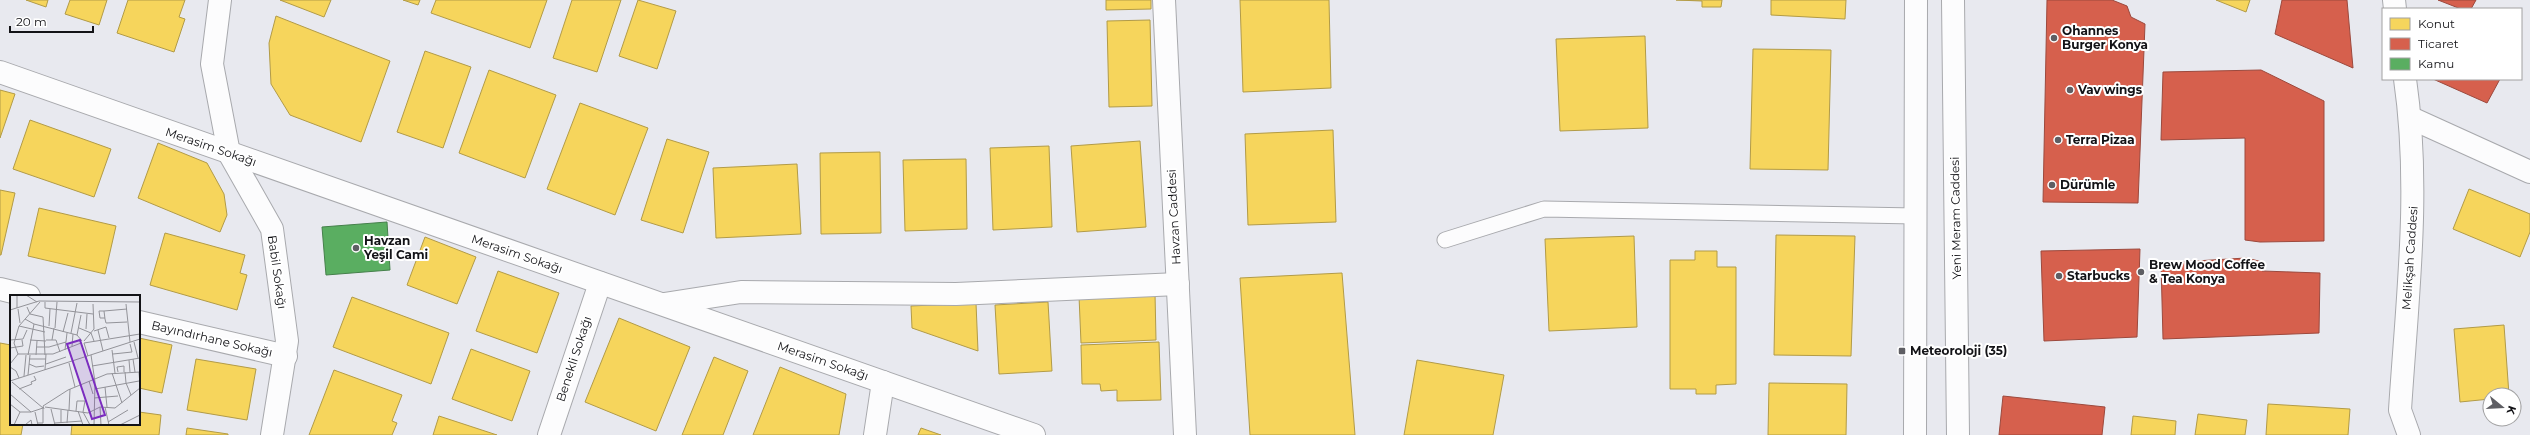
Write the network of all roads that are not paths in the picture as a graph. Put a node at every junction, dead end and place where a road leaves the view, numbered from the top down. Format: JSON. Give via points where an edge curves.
{"nodes":[{"id":1,"x":220,"y":0,"type":"edge"},
{"id":2,"x":1164,"y":0,"type":"edge"},
{"id":3,"x":1916,"y":0,"type":"edge"},
{"id":4,"x":1953,"y":0,"type":"edge"},
{"id":5,"x":0,"y":72,"type":"edge"},
{"id":6,"x":2405,"y":80,"type":"edge"},
{"id":7,"x":2411,"y":118,"type":"junction"},
{"id":8,"x":229,"y":153,"type":"junction"},
{"id":9,"x":2530,"y":172,"type":"edge"},
{"id":10,"x":1916,"y":216,"type":"junction"},
{"id":11,"x":1445,"y":240,"type":"dead end"},
{"id":12,"x":600,"y":283,"type":"junction"},
{"id":13,"x":1178,"y":284,"type":"junction"},
{"id":14,"x":0,"y":289,"type":"edge"},
{"id":15,"x":25,"y":295,"type":"edge"},
{"id":16,"x":662,"y":304,"type":"junction"},
{"id":17,"x":140,"y":322,"type":"edge"},
{"id":18,"x":286,"y":356,"type":"junction"},
{"id":19,"x":883,"y":382,"type":"junction"},
{"id":20,"x":272,"y":435,"type":"edge"},
{"id":21,"x":549,"y":435,"type":"edge"},
{"id":22,"x":875,"y":435,"type":"edge"},
{"id":23,"x":1034,"y":435,"type":"edge"},
{"id":24,"x":1185,"y":435,"type":"edge"},
{"id":25,"x":1915,"y":435,"type":"edge"},
{"id":26,"x":1958,"y":435,"type":"edge"},
{"id":27,"x":2409,"y":435,"type":"edge"}],
"edges":[{"from":1,"to":8,"type":"street","name":"Babil Sokağı","via":[[212,64]]},
{"from":2,"to":13,"type":"street","name":"Havzan Caddesi"},
{"from":3,"to":10,"type":"street"},
{"from":4,"to":26,"type":"street","name":"Yeni Meram Caddesi"},
{"from":5,"to":8,"type":"street","name":"Merasim Sokağı"},
{"from":6,"to":7,"type":"street","name":"Melikşah Caddesi"},
{"from":7,"to":9,"type":"street"},
{"from":7,"to":27,"type":"street","name":"Melikşah Caddesi","via":[[2413,200],[2400,410]]},
{"from":8,"to":12,"type":"street","name":"Merasim Sokağı"},
{"from":8,"to":18,"type":"street","name":"Babil Sokağı","via":[[272,229],[287,341]]},
{"from":10,"to":11,"type":"lane","via":[[1544,209]]},
{"from":10,"to":25,"type":"street"},
{"from":12,"to":16,"type":"street","name":"Merasim Sokağı"},
{"from":12,"to":21,"type":"street","name":"Benekli Sokağı"},
{"from":13,"to":16,"type":"street","via":[[956,294],[741,292]]},
{"from":13,"to":24,"type":"street","name":"Havzan Caddesi"},
{"from":14,"to":15,"type":"street"},
{"from":16,"to":19,"type":"street","name":"Merasim Sokağı"},
{"from":17,"to":18,"type":"street","name":"Bayındırhane Sokağı"},
{"from":18,"to":20,"type":"street","name":"Babil Sokağı"},
{"from":19,"to":22,"type":"street"},
{"from":19,"to":23,"type":"street","name":"Merasim Sokağı"}]}
